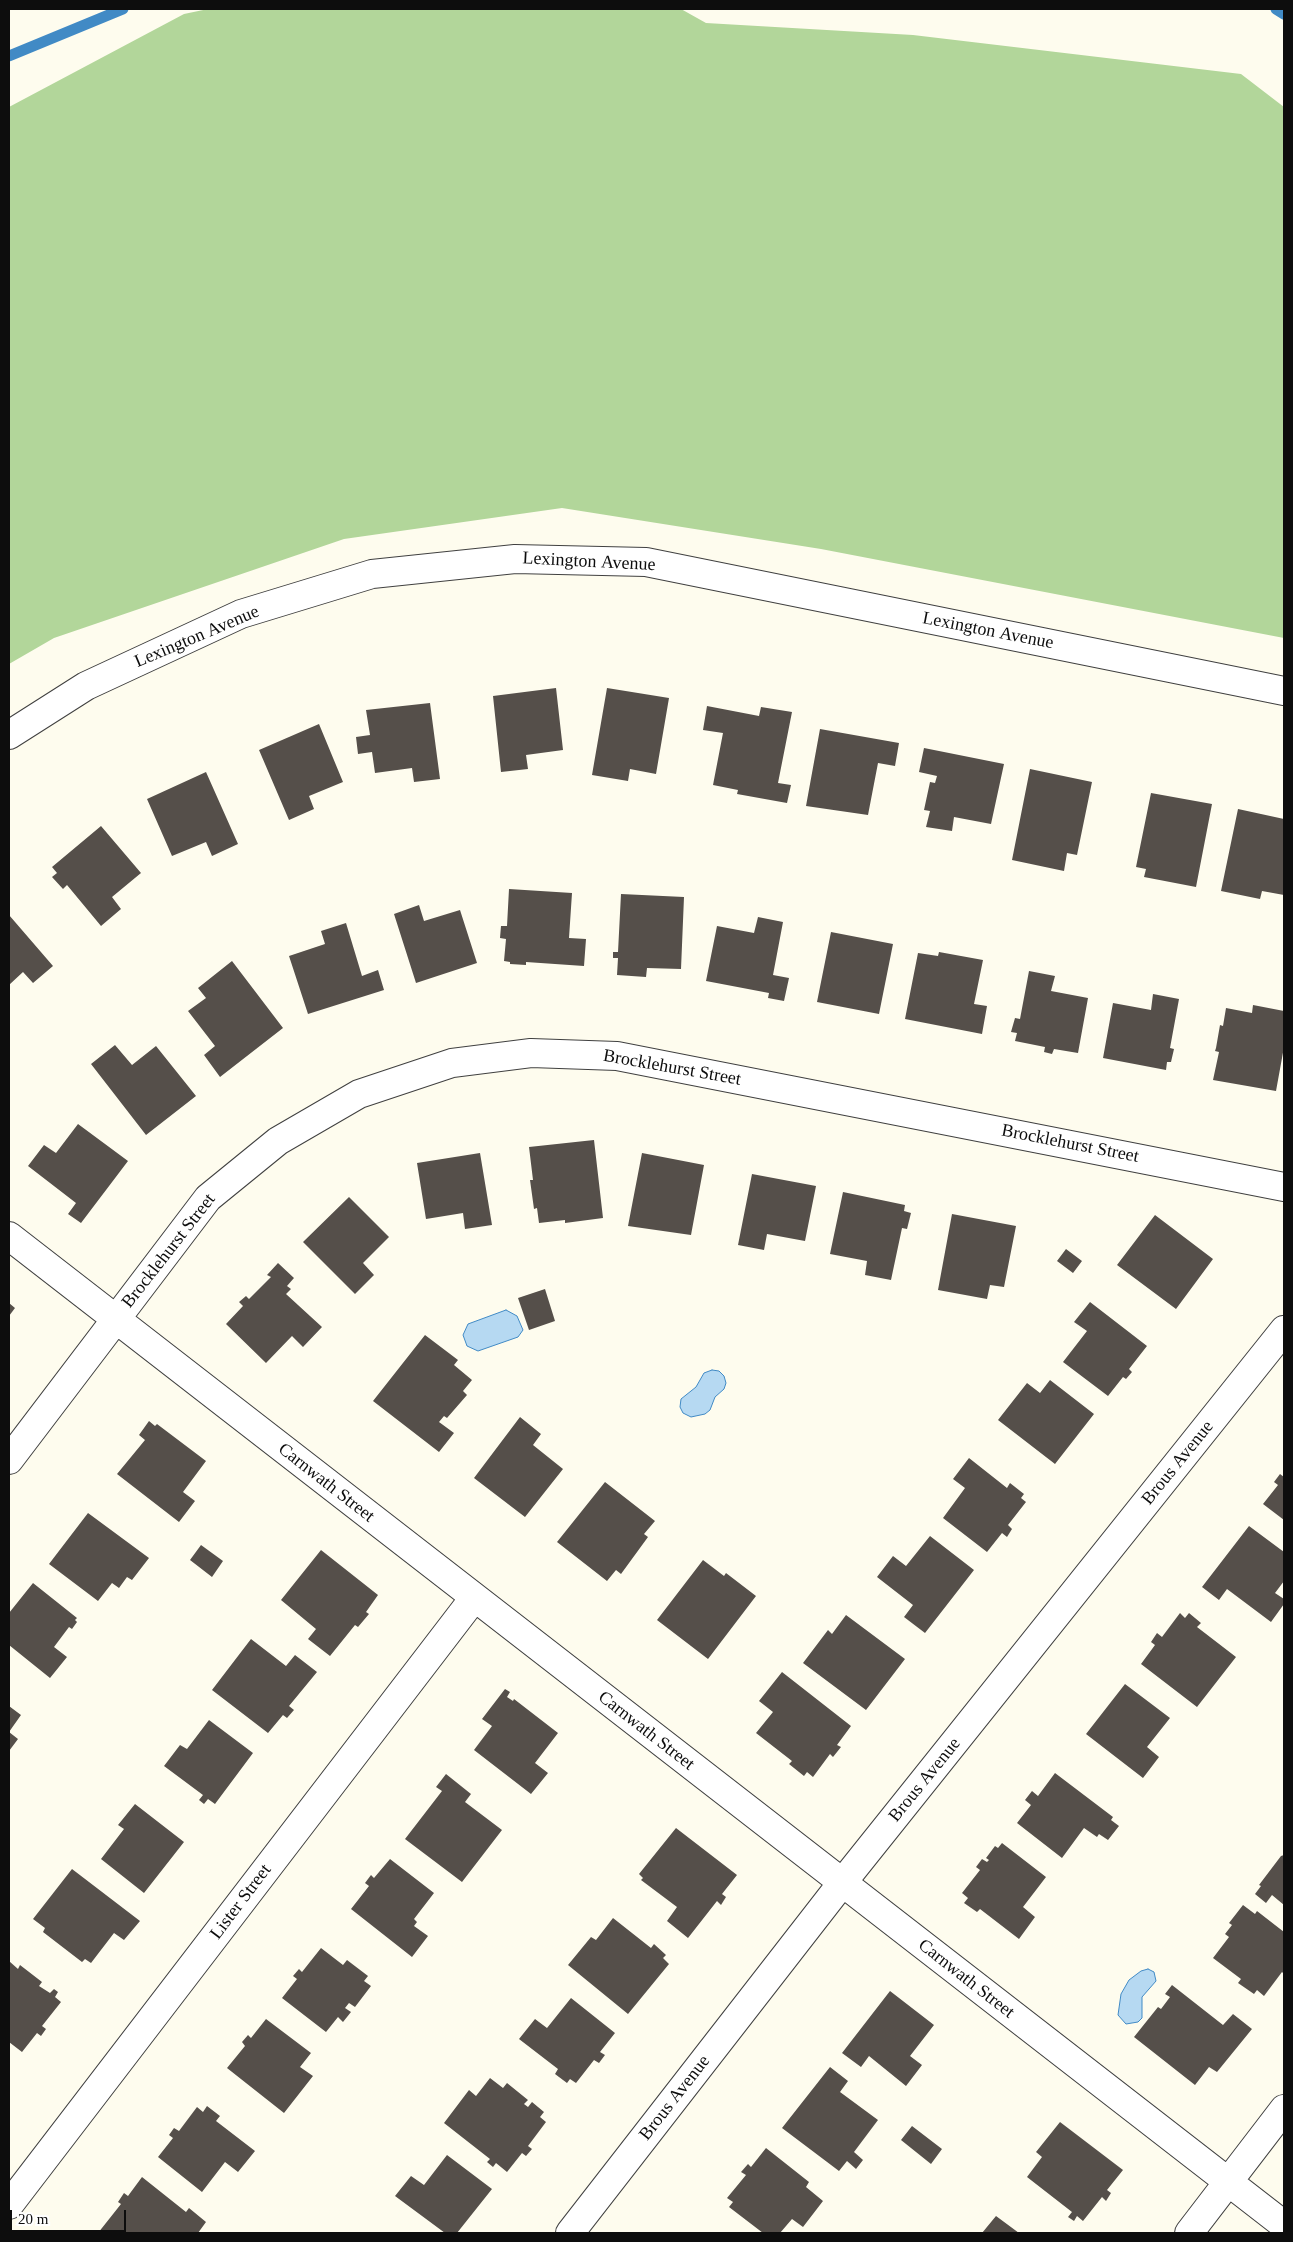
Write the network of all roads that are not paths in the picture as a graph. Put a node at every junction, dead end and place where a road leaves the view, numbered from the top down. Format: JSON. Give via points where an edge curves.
{"nodes":[{"id":1,"x":1284,"y":691,"type":"edge"},
{"id":2,"x":9,"y":735,"type":"edge"},
{"id":3,"x":1284,"y":1187,"type":"edge"},
{"id":4,"x":9,"y":1236,"type":"edge"},
{"id":5,"x":116,"y":1319,"type":"junction"},
{"id":6,"x":1284,"y":1330,"type":"edge"},
{"id":7,"x":9,"y":1460,"type":"edge"},
{"id":8,"x":474,"y":1598,"type":"junction"},
{"id":9,"x":842,"y":1883,"type":"junction"},
{"id":10,"x":1284,"y":2109,"type":"edge"},
{"id":11,"x":1229,"y":2182,"type":"junction"},
{"id":12,"x":9,"y":2205,"type":"edge"},
{"id":13,"x":1284,"y":2225,"type":"edge"},
{"id":14,"x":570,"y":2233,"type":"edge"},
{"id":15,"x":1189,"y":2233,"type":"edge"}],
"edges":[{"from":1,"to":2,"type":"street","name":"Lexington Avenue","via":[[646,562],[515,559],[372,574],[241,614],[86,686]]},
{"from":3,"to":5,"type":"street","name":"Brocklehurst Street","via":[[617,1056],[513,1055],[452,1062],[359,1094],[278,1141],[208,1198]]},
{"from":4,"to":5,"type":"street","name":"Carnwath Street"},
{"from":5,"to":7,"type":"street","name":"Brocklehurst Street"},
{"from":5,"to":8,"type":"street","name":"Carnwath Street"},
{"from":6,"to":9,"type":"street","name":"Brous Avenue"},
{"from":8,"to":9,"type":"street","name":"Carnwath Street"},
{"from":8,"to":12,"type":"street","name":"Lister Street"},
{"from":9,"to":11,"type":"street","name":"Carnwath Street"},
{"from":9,"to":14,"type":"street","name":"Brous Avenue"},
{"from":10,"to":11,"type":"street"},
{"from":11,"to":13,"type":"street","name":"Carnwath Street"},
{"from":11,"to":15,"type":"street"}]}
